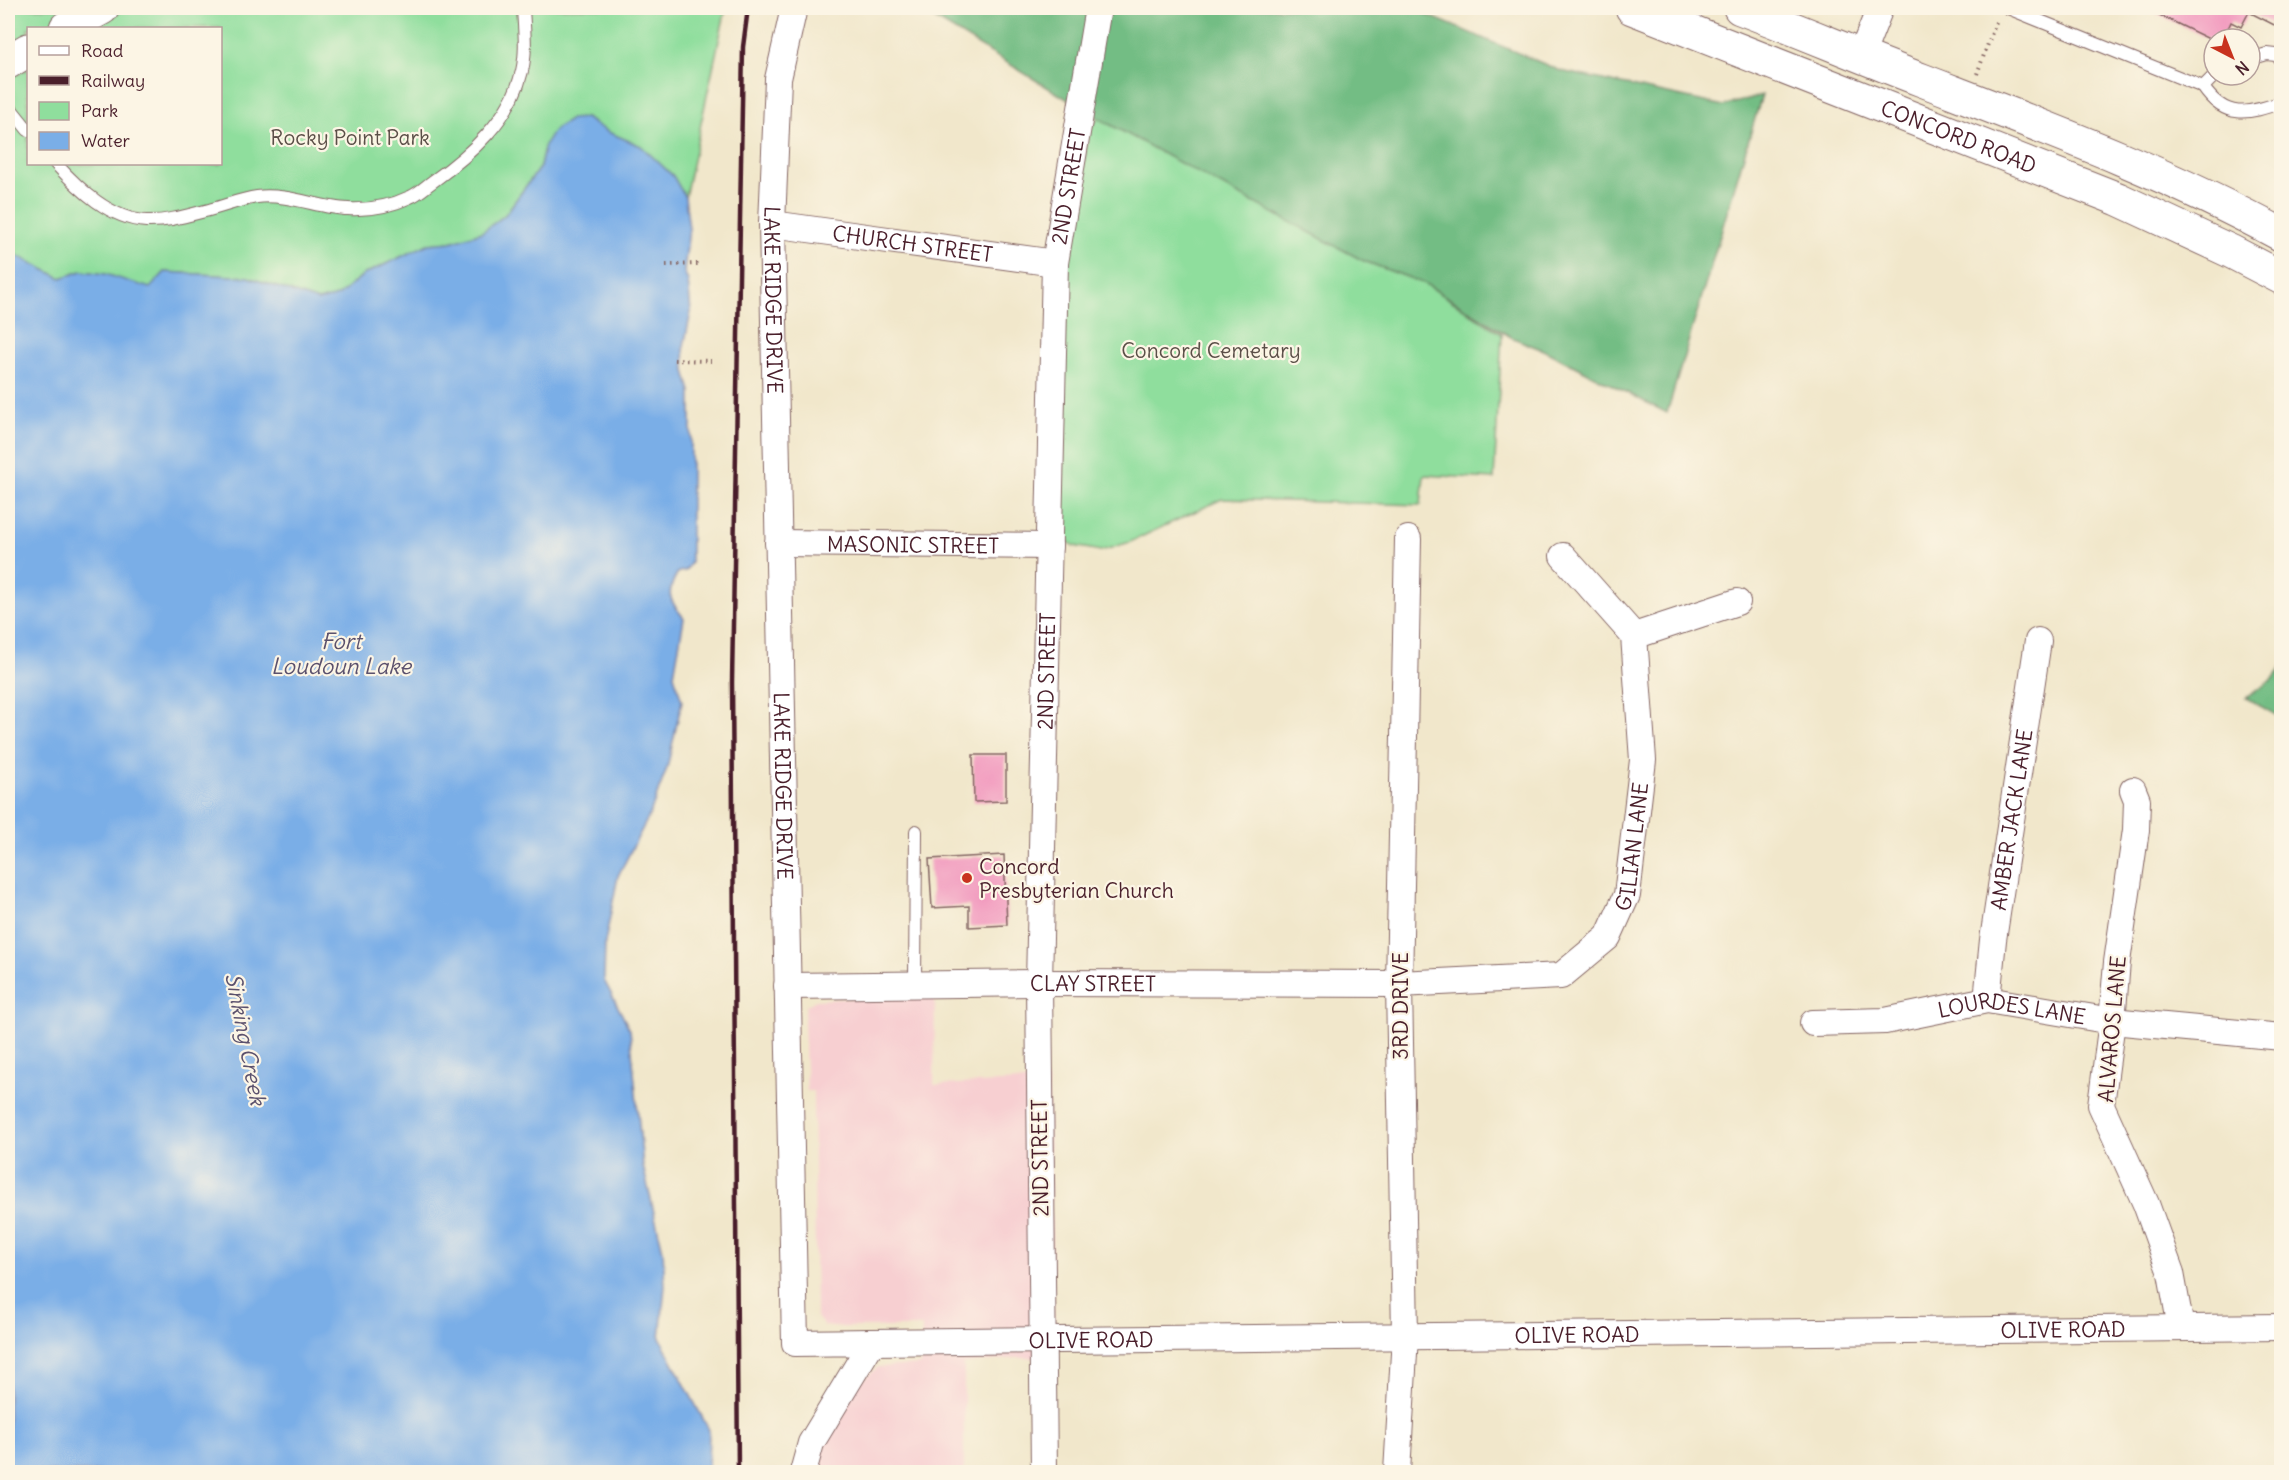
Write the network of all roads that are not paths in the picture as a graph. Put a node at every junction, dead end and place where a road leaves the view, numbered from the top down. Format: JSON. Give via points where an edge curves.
{"nodes":[{"id":1,"x":102,"y":8,"type":"edge"},
{"id":2,"x":523,"y":8,"type":"edge"},
{"id":3,"x":794,"y":8,"type":"edge"},
{"id":4,"x":1098,"y":8,"type":"edge"},
{"id":5,"x":1632,"y":8,"type":"edge"},
{"id":6,"x":1740,"y":8,"type":"edge"},
{"id":7,"x":1880,"y":8,"type":"edge"},
{"id":8,"x":2004,"y":10,"type":"edge"},
{"id":9,"x":68,"y":27,"type":"edge"},
{"id":10,"x":27,"y":51,"type":"edge"},
{"id":11,"x":2262,"y":55,"type":"edge"},
{"id":12,"x":1861,"y":56,"type":"junction"},
{"id":13,"x":2282,"y":61,"type":"edge"},
{"id":14,"x":8,"y":62,"type":"edge"},
{"id":15,"x":2202,"y":87,"type":"edge"},
{"id":16,"x":2203,"y":87,"type":"edge"},
{"id":17,"x":1845,"y":90,"type":"junction"},
{"id":18,"x":2282,"y":102,"type":"edge"},
{"id":19,"x":8,"y":105,"type":"edge"},
{"id":20,"x":27,"y":129,"type":"edge"},
{"id":21,"x":57,"y":165,"type":"edge"},
{"id":22,"x":772,"y":224,"type":"junction"},
{"id":23,"x":2282,"y":235,"type":"edge"},
{"id":24,"x":1055,"y":263,"type":"junction"},
{"id":25,"x":2282,"y":278,"type":"edge"},
{"id":26,"x":1408,"y":539,"type":"dead end"},
{"id":27,"x":778,"y":543,"type":"junction"},
{"id":28,"x":1049,"y":546,"type":"junction"},
{"id":29,"x":1563,"y":556,"type":"dead end"},
{"id":30,"x":1737,"y":602,"type":"dead end"},
{"id":31,"x":1634,"y":636,"type":"junction"},
{"id":32,"x":2038,"y":641,"type":"dead end"},
{"id":33,"x":2133,"y":790,"type":"dead end"},
{"id":34,"x":916,"y":831,"type":"dead end"},
{"id":35,"x":1039,"y":983,"type":"junction"},
{"id":36,"x":1399,"y":984,"type":"junction"},
{"id":37,"x":915,"y":985,"type":"junction"},
{"id":38,"x":787,"y":986,"type":"junction"},
{"id":39,"x":1987,"y":1000,"type":"junction"},
{"id":40,"x":2112,"y":1021,"type":"junction"},
{"id":41,"x":1813,"y":1023,"type":"dead end"},
{"id":42,"x":2282,"y":1037,"type":"edge"},
{"id":43,"x":2282,"y":1327,"type":"edge"},
{"id":44,"x":2181,"y":1328,"type":"junction"},
{"id":45,"x":1405,"y":1336,"type":"junction"},
{"id":46,"x":1042,"y":1340,"type":"junction"},
{"id":47,"x":872,"y":1342,"type":"junction"},
{"id":48,"x":803,"y":1473,"type":"edge"},
{"id":49,"x":1044,"y":1473,"type":"edge"},
{"id":50,"x":1397,"y":1473,"type":"edge"}],
"edges":[{"from":1,"to":9,"type":"main road"},
{"from":2,"to":21,"type":"lane","via":[[522,73],[507,107],[488,135],[450,170],[412,197],[386,206],[347,209],[259,197],[148,221],[110,210]]},
{"from":3,"to":22,"type":"street","name":"LAKE RIDGE DRIVE","via":[[778,79]]},
{"from":4,"to":24,"type":"street","name":"2ND STREET"},
{"from":5,"to":17,"type":"main road","name":"CONCORD ROAD"},
{"from":6,"to":12,"type":"main road","name":"CONCORD ROAD"},
{"from":7,"to":12,"type":"street"},
{"from":8,"to":15,"type":"lane"},
{"from":10,"to":14,"type":"main road"},
{"from":11,"to":13,"type":"lane","via":[[2276,55]]},
{"from":12,"to":17,"type":"main road"},
{"from":12,"to":23,"type":"main road","name":"CONCORD ROAD","via":[[2174,180]]},
{"from":16,"to":18,"type":"lane","via":[[2212,101],[2231,111],[2251,112]]},
{"from":17,"to":25,"type":"main road","name":"CONCORD ROAD","via":[[2118,199]]},
{"from":19,"to":20,"type":"lane"},
{"from":22,"to":24,"type":"street","name":"CHURCH STREET"},
{"from":22,"to":27,"type":"street","name":"LAKE RIDGE DRIVE"},
{"from":24,"to":28,"type":"street","name":"2ND STREET"},
{"from":26,"to":36,"type":"street","name":"3RD DRIVE"},
{"from":27,"to":28,"type":"street","name":"MASONIC STREET"},
{"from":27,"to":38,"type":"street","name":"LAKE RIDGE DRIVE"},
{"from":28,"to":35,"type":"street","name":"2ND STREET"},
{"from":29,"to":31,"type":"street"},
{"from":30,"to":31,"type":"street"},
{"from":31,"to":36,"type":"street","name":"GILIAN LANE","via":[[1642,759],[1627,895],[1608,937],[1561,976]]},
{"from":32,"to":39,"type":"street","name":"AMBER JACK LANE","via":[[1994,928]]},
{"from":33,"to":40,"type":"street","name":"ALVAROS LANE","via":[[2137,800],[2136,830]]},
{"from":34,"to":37,"type":"lane"},
{"from":35,"to":36,"type":"street","name":"CLAY STREET"},
{"from":35,"to":37,"type":"street","name":"CLAY STREET"},
{"from":35,"to":46,"type":"street","name":"2ND STREET"},
{"from":36,"to":45,"type":"street","name":"3RD DRIVE"},
{"from":37,"to":38,"type":"street","name":"CLAY STREET"},
{"from":38,"to":47,"type":"street","name":"LAKE RIDGE DRIVE","via":[[795,1343]]},
{"from":39,"to":40,"type":"street","name":"LOURDES LANE"},
{"from":39,"to":41,"type":"street","name":"LOURDES LANE","via":[[1885,1021]]},
{"from":40,"to":42,"type":"street","name":"LOURDES LANE"},
{"from":40,"to":44,"type":"street","name":"ALVAROS LANE","via":[[2101,1105],[2146,1204],[2171,1273]]},
{"from":43,"to":44,"type":"street","name":"OLIVE ROAD"},
{"from":44,"to":45,"type":"street","name":"OLIVE ROAD"},
{"from":45,"to":46,"type":"street","name":"OLIVE ROAD"},
{"from":45,"to":50,"type":"street","name":"3RD DRIVE"},
{"from":46,"to":47,"type":"street","name":"OLIVE ROAD"},
{"from":46,"to":49,"type":"street","name":"2ND STREET"},
{"from":47,"to":48,"type":"street","via":[[811,1443]]}]}
